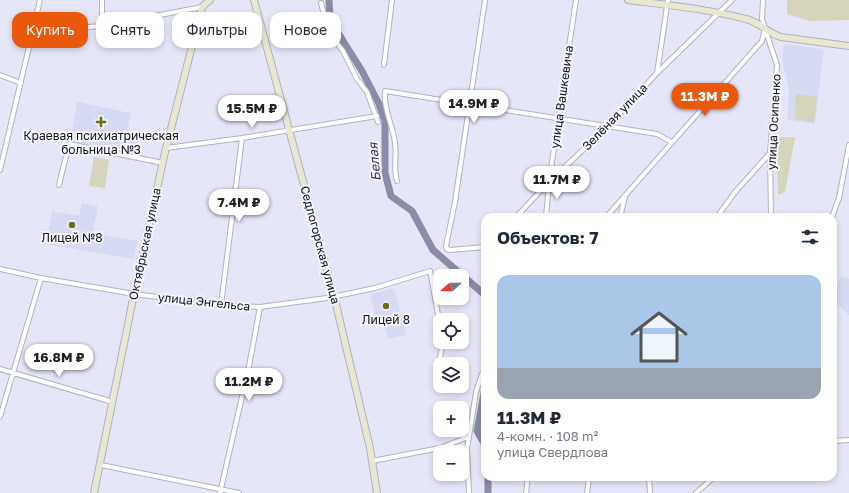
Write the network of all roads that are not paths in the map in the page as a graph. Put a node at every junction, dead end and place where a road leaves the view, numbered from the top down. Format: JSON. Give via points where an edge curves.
{"nodes":[{"id":1,"x":40,"y":0,"type":"edge"},
{"id":2,"x":102,"y":0,"type":"edge"},
{"id":3,"x":210,"y":0,"type":"edge"},
{"id":4,"x":254,"y":0,"type":"edge"},
{"id":5,"x":392,"y":0,"type":"edge"},
{"id":6,"x":485,"y":0,"type":"edge"},
{"id":7,"x":576,"y":0,"type":"edge"},
{"id":8,"x":628,"y":0,"type":"edge"},
{"id":9,"x":732,"y":0,"type":"edge"},
{"id":10,"x":762,"y":0,"type":"edge"},
{"id":11,"x":321,"y":3,"type":"dead end"},
{"id":12,"x":668,"y":3,"type":"edge"},
{"id":13,"x":202,"y":7,"type":"junction"},
{"id":14,"x":37,"y":12,"type":"edge"},
{"id":15,"x":102,"y":12,"type":"edge"},
{"id":16,"x":164,"y":14,"type":"edge"},
{"id":17,"x":717,"y":14,"type":"junction"},
{"id":18,"x":765,"y":29,"type":"junction"},
{"id":19,"x":849,"y":46,"type":"edge"},
{"id":20,"x":29,"y":48,"type":"edge"},
{"id":21,"x":384,"y":65,"type":"dead end"},
{"id":22,"x":657,"y":73,"type":"junction"},
{"id":23,"x":0,"y":75,"type":"edge"},
{"id":24,"x":21,"y":82,"type":"junction"},
{"id":25,"x":469,"y":104,"type":"junction"},
{"id":26,"x":377,"y":116,"type":"junction"},
{"id":27,"x":559,"y":118,"type":"junction"},
{"id":28,"x":378,"y":122,"type":"dead end"},
{"id":29,"x":608,"y":126,"type":"junction"},
{"id":30,"x":290,"y":131,"type":"junction"},
{"id":31,"x":242,"y":138,"type":"junction"},
{"id":32,"x":672,"y":142,"type":"junction"},
{"id":33,"x":849,"y":145,"type":"edge"},
{"id":34,"x":166,"y":148,"type":"junction"},
{"id":35,"x":770,"y":153,"type":"junction"},
{"id":36,"x":163,"y":163,"type":"junction"},
{"id":37,"x":0,"y":168,"type":"edge"},
{"id":38,"x":397,"y":181,"type":"dead end"},
{"id":39,"x":550,"y":182,"type":"junction"},
{"id":40,"x":59,"y":186,"type":"dead end"},
{"id":41,"x":626,"y":195,"type":"junction"},
{"id":42,"x":520,"y":213,"type":"edge"},
{"id":43,"x":546,"y":213,"type":"edge"},
{"id":44,"x":610,"y":213,"type":"edge"},
{"id":45,"x":621,"y":213,"type":"edge"},
{"id":46,"x":720,"y":213,"type":"edge"},
{"id":47,"x":771,"y":213,"type":"edge"},
{"id":48,"x":833,"y":213,"type":"edge"},
{"id":49,"x":481,"y":247,"type":"edge"},
{"id":50,"x":0,"y":269,"type":"edge"},
{"id":51,"x":41,"y":278,"type":"junction"},
{"id":52,"x":134,"y":294,"type":"junction"},
{"id":53,"x":334,"y":296,"type":"junction"},
{"id":54,"x":221,"y":305,"type":"junction"},
{"id":55,"x":260,"y":307,"type":"junction"},
{"id":56,"x":438,"y":313,"type":"edge"},
{"id":57,"x":0,"y":369,"type":"edge"},
{"id":58,"x":12,"y":373,"type":"junction"},
{"id":59,"x":481,"y":377,"type":"edge"},
{"id":60,"x":113,"y":402,"type":"junction"},
{"id":61,"x":0,"y":417,"type":"edge"},
{"id":62,"x":469,"y":431,"type":"edge"},
{"id":63,"x":468,"y":437,"type":"joint"},
{"id":64,"x":849,"y":440,"type":"edge"},
{"id":65,"x":837,"y":441,"type":"edge"},
{"id":66,"x":372,"y":461,"type":"junction"},
{"id":67,"x":101,"y":465,"type":"junction"},
{"id":68,"x":528,"y":481,"type":"edge"},
{"id":69,"x":588,"y":481,"type":"edge"},
{"id":70,"x":649,"y":481,"type":"edge"},
{"id":71,"x":710,"y":481,"type":"edge"},
{"id":72,"x":221,"y":491,"type":"edge"},
{"id":73,"x":94,"y":493,"type":"edge"},
{"id":74,"x":239,"y":493,"type":"edge"},
{"id":75,"x":377,"y":493,"type":"edge"},
{"id":76,"x":469,"y":493,"type":"edge"},
{"id":77,"x":526,"y":493,"type":"edge"},
{"id":78,"x":587,"y":493,"type":"edge"},
{"id":79,"x":650,"y":493,"type":"edge"},
{"id":80,"x":696,"y":493,"type":"edge"}],
"edges":[{"from":1,"to":14,"type":"street"},
{"from":2,"to":15,"type":"street"},
{"from":3,"to":13,"type":"main road"},
{"from":4,"to":30,"type":"main road","name":"Седлогорская улица"},
{"from":5,"to":21,"type":"street"},
{"from":6,"to":25,"type":"street"},
{"from":7,"to":27,"type":"street","name":"улица Вашкевича"},
{"from":8,"to":12,"type":"main road"},
{"from":9,"to":17,"type":"street","name":"Зелёная улица"},
{"from":10,"to":18,"type":"street","name":"улица Осипенко"},
{"from":11,"to":26,"type":"street","via":[[329,33],[343,51],[357,79],[367,92]]},
{"from":12,"to":17,"type":"main road"},
{"from":12,"to":22,"type":"street"},
{"from":13,"to":16,"type":"street"},
{"from":13,"to":34,"type":"main road","name":"Октябрьская улица"},
{"from":17,"to":18,"type":"main road","via":[[748,19]]},
{"from":17,"to":22,"type":"street","name":"Зелёная улица"},
{"from":18,"to":19,"type":"main road","via":[[781,37]]},
{"from":18,"to":32,"type":"street","via":[[763,40]]},
{"from":18,"to":35,"type":"street","name":"улица Осипенко","via":[[777,65]]},
{"from":20,"to":24,"type":"street"},
{"from":22,"to":29,"type":"street","name":"Зелёная улица"},
{"from":23,"to":24,"type":"street"},
{"from":24,"to":37,"type":"street"},
{"from":25,"to":27,"type":"street"},
{"from":25,"to":38,"type":"street","via":[[385,90],[395,142],[394,170]]},
{"from":25,"to":49,"type":"street","via":[[446,246],[450,250]]},
{"from":26,"to":28,"type":"street"},
{"from":26,"to":30,"type":"street"},
{"from":27,"to":29,"type":"street"},
{"from":27,"to":39,"type":"street","name":"улица Вашкевича"},
{"from":29,"to":32,"type":"street","via":[[657,134]]},
{"from":29,"to":39,"type":"street","name":"Зелёная улица"},
{"from":30,"to":31,"type":"street"},
{"from":30,"to":53,"type":"main road","name":"Седлогорская улица"},
{"from":31,"to":34,"type":"street"},
{"from":31,"to":54,"type":"street"},
{"from":32,"to":41,"type":"street"},
{"from":33,"to":48,"type":"street","via":[[839,198]]},
{"from":34,"to":36,"type":"main road","name":"Октябрьская улица"},
{"from":35,"to":46,"type":"street"},
{"from":35,"to":47,"type":"street","name":"улица Осипенко"},
{"from":36,"to":40,"type":"street","via":[[69,144]]},
{"from":36,"to":52,"type":"main road","name":"Октябрьская улица"},
{"from":39,"to":42,"type":"street","name":"Зелёная улица"},
{"from":39,"to":43,"type":"street","name":"улица Вашкевича"},
{"from":41,"to":44,"type":"street"},
{"from":41,"to":45,"type":"street"},
{"from":50,"to":51,"type":"street","name":"улица Энгельса"},
{"from":51,"to":52,"type":"street","name":"улица Энгельса"},
{"from":51,"to":58,"type":"street"},
{"from":52,"to":54,"type":"street","name":"улица Энгельса"},
{"from":52,"to":60,"type":"main road","name":"Октябрьская улица"},
{"from":53,"to":55,"type":"street","name":"улица Энгельса"},
{"from":53,"to":56,"type":"street","name":"улица Энгельса","via":[[396,283],[430,271]]},
{"from":53,"to":66,"type":"main road","name":"Седлогорская улица"},
{"from":54,"to":55,"type":"street","name":"улица Энгельса"},
{"from":55,"to":72,"type":"street"},
{"from":57,"to":58,"type":"street"},
{"from":58,"to":60,"type":"street"},
{"from":58,"to":61,"type":"street"},
{"from":59,"to":62,"type":"street"},
{"from":60,"to":67,"type":"main road","name":"Октябрьская улица"},
{"from":63,"to":66,"type":"street","via":[[440,448]]},
{"from":63,"to":76,"type":"street"},
{"from":64,"to":65,"type":"street"},
{"from":66,"to":75,"type":"main road","name":"Седлогорская улица"},
{"from":67,"to":72,"type":"street"},
{"from":67,"to":73,"type":"main road","name":"Октябрьская улица"},
{"from":68,"to":77,"type":"street"},
{"from":69,"to":78,"type":"street"},
{"from":70,"to":79,"type":"street"},
{"from":71,"to":80,"type":"street"},
{"from":72,"to":74,"type":"street"}]}
